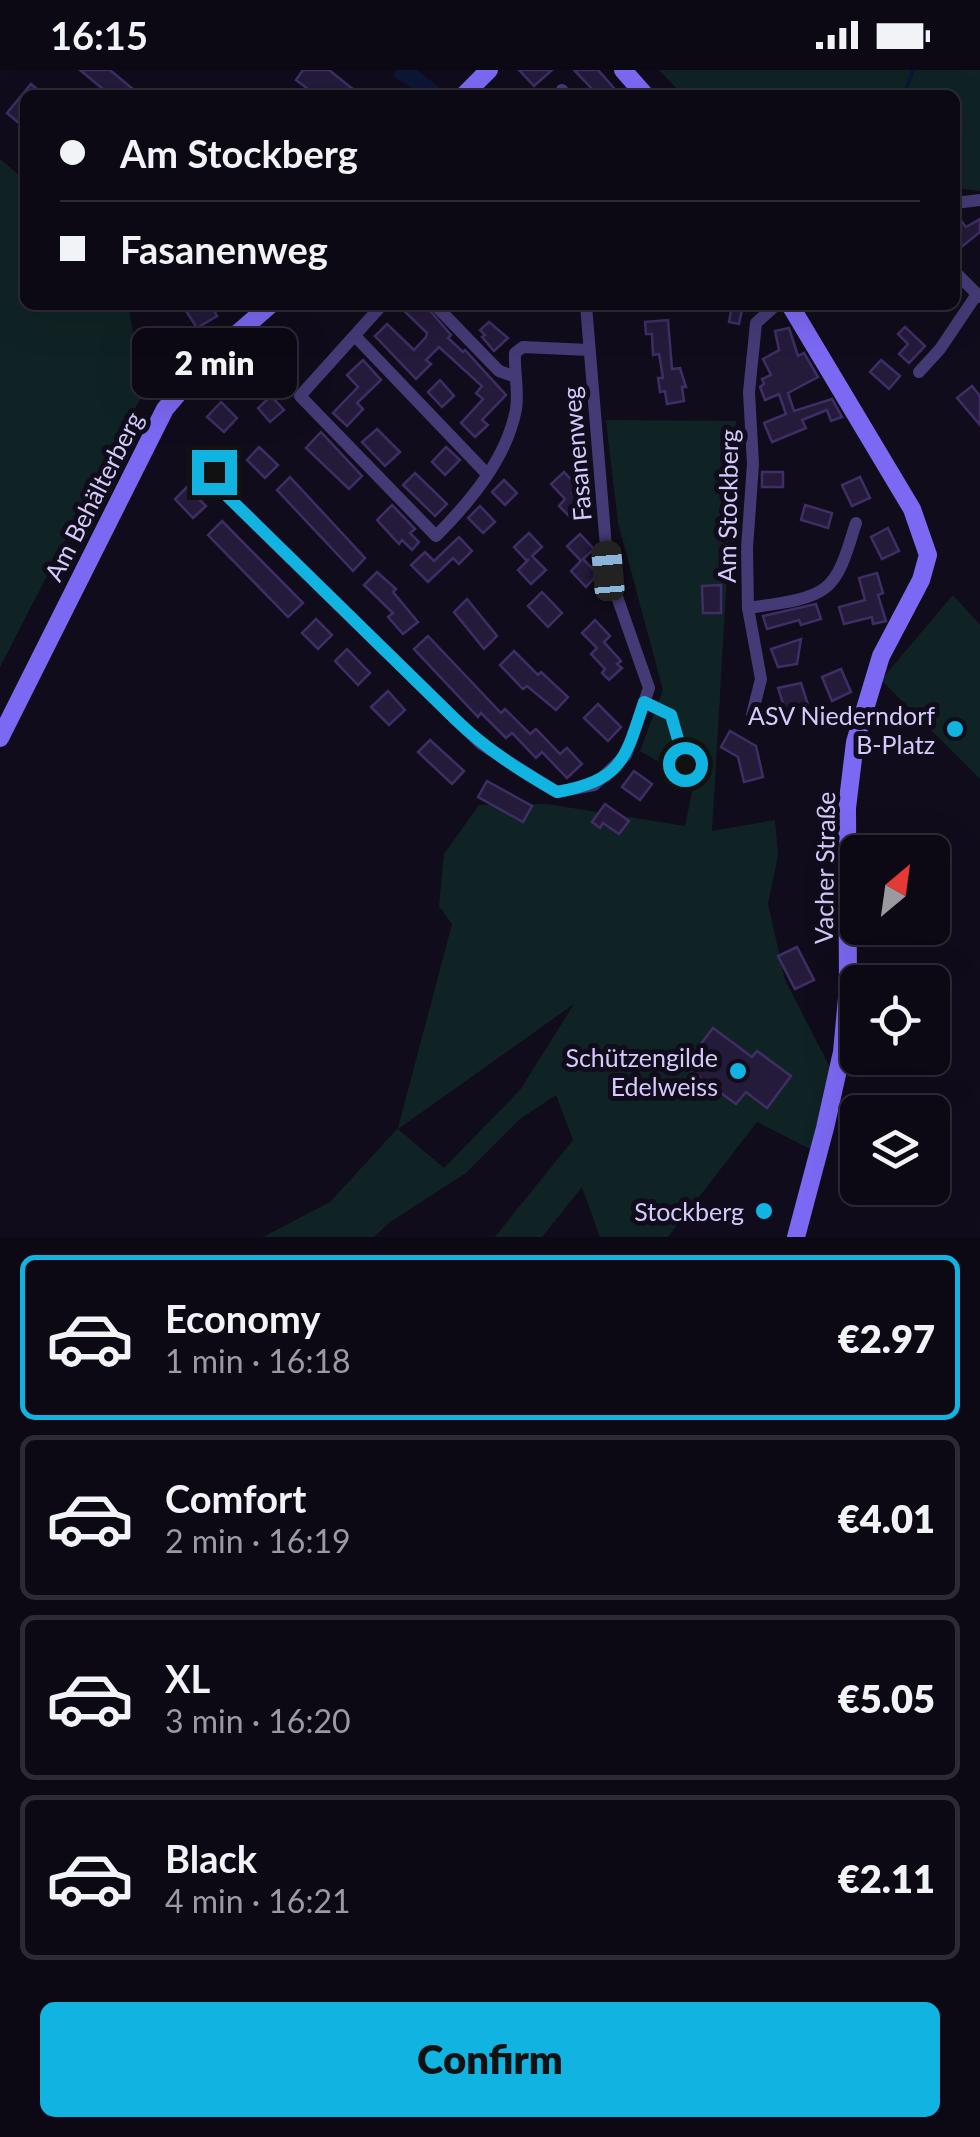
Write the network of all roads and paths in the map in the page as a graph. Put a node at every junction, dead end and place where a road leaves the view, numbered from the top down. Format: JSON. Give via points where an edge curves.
{"nodes":[{"id":1,"x":489,"y":70,"type":"edge"},
{"id":2,"x":623,"y":70,"type":"edge"},
{"id":3,"x":469,"y":90,"type":"edge"},
{"id":4,"x":641,"y":90,"type":"edge"},
{"id":5,"x":960,"y":277,"type":"edge"},
{"id":6,"x":978,"y":295,"type":"edge"},
{"id":7,"x":264,"y":310,"type":"edge"},
{"id":8,"x":378,"y":310,"type":"edge"},
{"id":9,"x":441,"y":310,"type":"edge"},
{"id":10,"x":586,"y":310,"type":"edge"},
{"id":11,"x":770,"y":310,"type":"edge"},
{"id":12,"x":793,"y":310,"type":"edge"},
{"id":13,"x":355,"y":336,"type":"junction"},
{"id":14,"x":589,"y":350,"type":"junction"},
{"id":15,"x":919,"y":372,"type":"dead end"},
{"id":16,"x":514,"y":376,"type":"junction"},
{"id":17,"x":214,"y":472,"type":"dead end"},
{"id":18,"x":487,"y":474,"type":"junction"},
{"id":19,"x":856,"y":523,"type":"dead end"},
{"id":20,"x":748,"y":608,"type":"junction"},
{"id":21,"x":644,"y":702,"type":"junction"},
{"id":22,"x":752,"y":715,"type":"dead end"},
{"id":23,"x":0,"y":738,"type":"edge"},
{"id":24,"x":685,"y":764,"type":"dead end"},
{"id":25,"x":796,"y":1237,"type":"edge"}],
"edges":[{"from":1,"to":3,"type":"main road"},
{"from":2,"to":4,"type":"main road"},
{"from":5,"to":6,"type":"street"},
{"from":6,"to":15,"type":"street"},
{"from":7,"to":23,"type":"main road","name":"Am Behälterberg","via":[[206,361],[165,409]]},
{"from":8,"to":13,"type":"street"},
{"from":9,"to":16,"type":"street","via":[[500,371]]},
{"from":10,"to":14,"type":"street","name":"Fasanenweg"},
{"from":11,"to":20,"type":"street","name":"Am Stockberg","via":[[756,323],[749,392]]},
{"from":12,"to":25,"type":"main road","name":"Vacher Straße","via":[[912,509],[928,555],[922,580],[881,656],[854,742],[846,808],[842,1052]]},
{"from":13,"to":18,"type":"street"},
{"from":13,"to":18,"type":"street","via":[[300,396],[436,536]]},
{"from":14,"to":16,"type":"street","via":[[523,348],[515,352]]},
{"from":14,"to":21,"type":"street","name":"Fasanenweg","via":[[608,571],[649,688]]},
{"from":16,"to":18,"type":"street","via":[[518,406]]},
{"from":17,"to":21,"type":"street","name":"Fasanenweg","via":[[221,490],[481,744],[557,792],[594,785],[626,755]]},
{"from":19,"to":20,"type":"street","via":[[825,588]]},
{"from":20,"to":22,"type":"street","name":"Am Stockberg","via":[[760,678]]},
{"from":21,"to":24,"type":"street","via":[[671,715]]}]}
